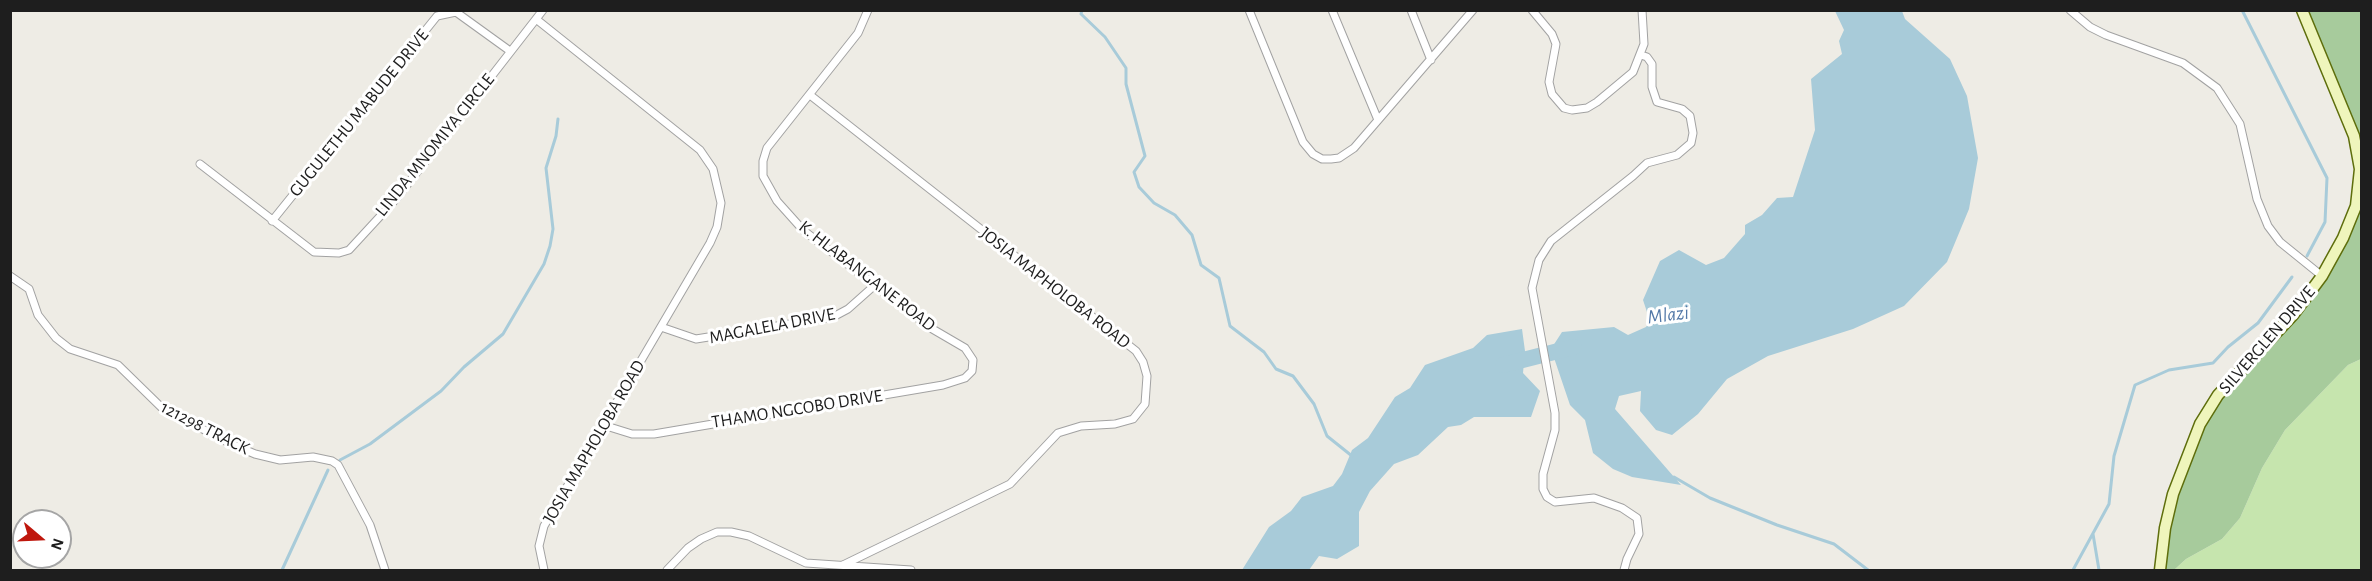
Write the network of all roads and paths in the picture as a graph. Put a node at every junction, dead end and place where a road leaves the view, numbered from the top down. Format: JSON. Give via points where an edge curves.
{"nodes":[{"id":1,"x":543,"y":10,"type":"edge"},
{"id":2,"x":868,"y":10,"type":"edge"},
{"id":3,"x":1249,"y":10,"type":"edge"},
{"id":4,"x":1332,"y":10,"type":"edge"},
{"id":5,"x":1411,"y":10,"type":"edge"},
{"id":6,"x":1473,"y":10,"type":"edge"},
{"id":7,"x":1532,"y":10,"type":"edge"},
{"id":8,"x":1642,"y":10,"type":"edge"},
{"id":9,"x":2070,"y":10,"type":"edge"},
{"id":10,"x":2302,"y":10,"type":"edge"},
{"id":11,"x":536,"y":19,"type":"junction"},
{"id":12,"x":510,"y":51,"type":"junction"},
{"id":13,"x":1641,"y":55,"type":"junction"},
{"id":14,"x":1431,"y":60,"type":"junction"},
{"id":15,"x":810,"y":95,"type":"junction"},
{"id":16,"x":1378,"y":120,"type":"junction"},
{"id":17,"x":200,"y":164,"type":"dead end"},
{"id":18,"x":272,"y":221,"type":"junction"},
{"id":19,"x":10,"y":276,"type":"edge"},
{"id":20,"x":2322,"y":276,"type":"junction"},
{"id":21,"x":875,"y":285,"type":"junction"},
{"id":22,"x":661,"y":327,"type":"junction"},
{"id":23,"x":970,"y":356,"type":"joint"},
{"id":24,"x":603,"y":425,"type":"junction"},
{"id":25,"x":843,"y":565,"type":"junction"},
{"id":26,"x":385,"y":570,"type":"edge"},
{"id":27,"x":544,"y":570,"type":"edge"},
{"id":28,"x":667,"y":570,"type":"edge"},
{"id":29,"x":911,"y":570,"type":"edge"},
{"id":30,"x":1624,"y":570,"type":"edge"},
{"id":31,"x":2160,"y":570,"type":"edge"}],
"edges":[{"from":1,"to":11,"type":"street","name":"LINDA MNOMIYA CIRCLE"},
{"from":2,"to":15,"type":"street","name":"K. HLABANGANE ROAD","via":[[858,33]]},
{"from":3,"to":16,"type":"street","via":[[1288,110],[1310,151],[1322,159],[1338,158],[1354,148]]},
{"from":4,"to":16,"type":"street"},
{"from":5,"to":14,"type":"street"},
{"from":6,"to":14,"type":"street"},
{"from":7,"to":13,"type":"street","via":[[1555,39],[1557,49],[1549,87],[1564,108],[1582,110],[1604,98],[1629,76]]},
{"from":8,"to":13,"type":"street","via":[[1645,33]]},
{"from":9,"to":20,"type":"street","via":[[2106,35],[2183,63],[2217,88],[2240,124],[2268,226],[2280,242]]},
{"from":10,"to":20,"type":"street","name":"SILVERGLEN DRIVE","via":[[2354,136],[2360,169],[2356,206]]},
{"from":11,"to":12,"type":"street","name":"LINDA MNOMIYA CIRCLE"},
{"from":11,"to":22,"type":"street","name":"JOSIA MAPHOLOBA ROAD","via":[[676,129],[700,150],[713,170],[720,203],[717,227]]},
{"from":12,"to":18,"type":"street","name":"LINDA MNOMIYA CIRCLE","via":[[396,199],[349,250],[314,252]]},
{"from":12,"to":18,"type":"street","name":"GUGULETHU MABUDE DRIVE","via":[[456,12],[437,16]]},
{"from":13,"to":30,"type":"street","via":[[1652,64],[1651,84],[1657,102],[1688,113],[1692,140],[1677,155],[1647,163],[1545,247],[1533,282],[1555,421],[1542,479],[1545,493],[1555,502],[1594,498],[1633,513],[1640,529]]},
{"from":14,"to":16,"type":"street"},
{"from":15,"to":21,"type":"street","name":"K. HLABANGANE ROAD","via":[[767,148],[763,176],[777,201],[803,230]]},
{"from":15,"to":25,"type":"street","name":"JOSIA MAPHOLOBA ROAD","via":[[1136,351],[1147,376],[1145,404],[1134,419],[1058,433],[1010,484]]},
{"from":17,"to":18,"type":"street","name":"LINDA MNOMIYA CIRCLE"},
{"from":19,"to":26,"type":"street","name":"121298 TRACK","via":[[29,289],[38,315],[56,338],[70,349],[118,365],[161,406],[255,454],[280,460],[313,457],[338,465],[370,525]]},
{"from":20,"to":31,"type":"street","name":"SILVERGLEN DRIVE","via":[[2293,315],[2218,395],[2200,424],[2173,494]]},
{"from":21,"to":22,"type":"street","name":"MAGALELA DRIVE","via":[[833,317],[696,339]]},
{"from":21,"to":23,"type":"street","name":"K. HLABANGANE ROAD","via":[[929,327],[959,344]]},
{"from":22,"to":24,"type":"street","name":"JOSIA MAPHOLOBA ROAD"},
{"from":23,"to":24,"type":"street","name":"THAMO NGCOBO DRIVE","via":[[973,367],[969,375],[943,385],[654,434],[632,434]]},
{"from":24,"to":27,"type":"street","name":"JOSIA MAPHOLOBA ROAD","via":[[542,531]]},
{"from":25,"to":28,"type":"street","name":"JOSIA MAPHOLOBA ROAD","via":[[801,562],[749,536],[717,532],[688,548]]},
{"from":25,"to":29,"type":"street"}]}
